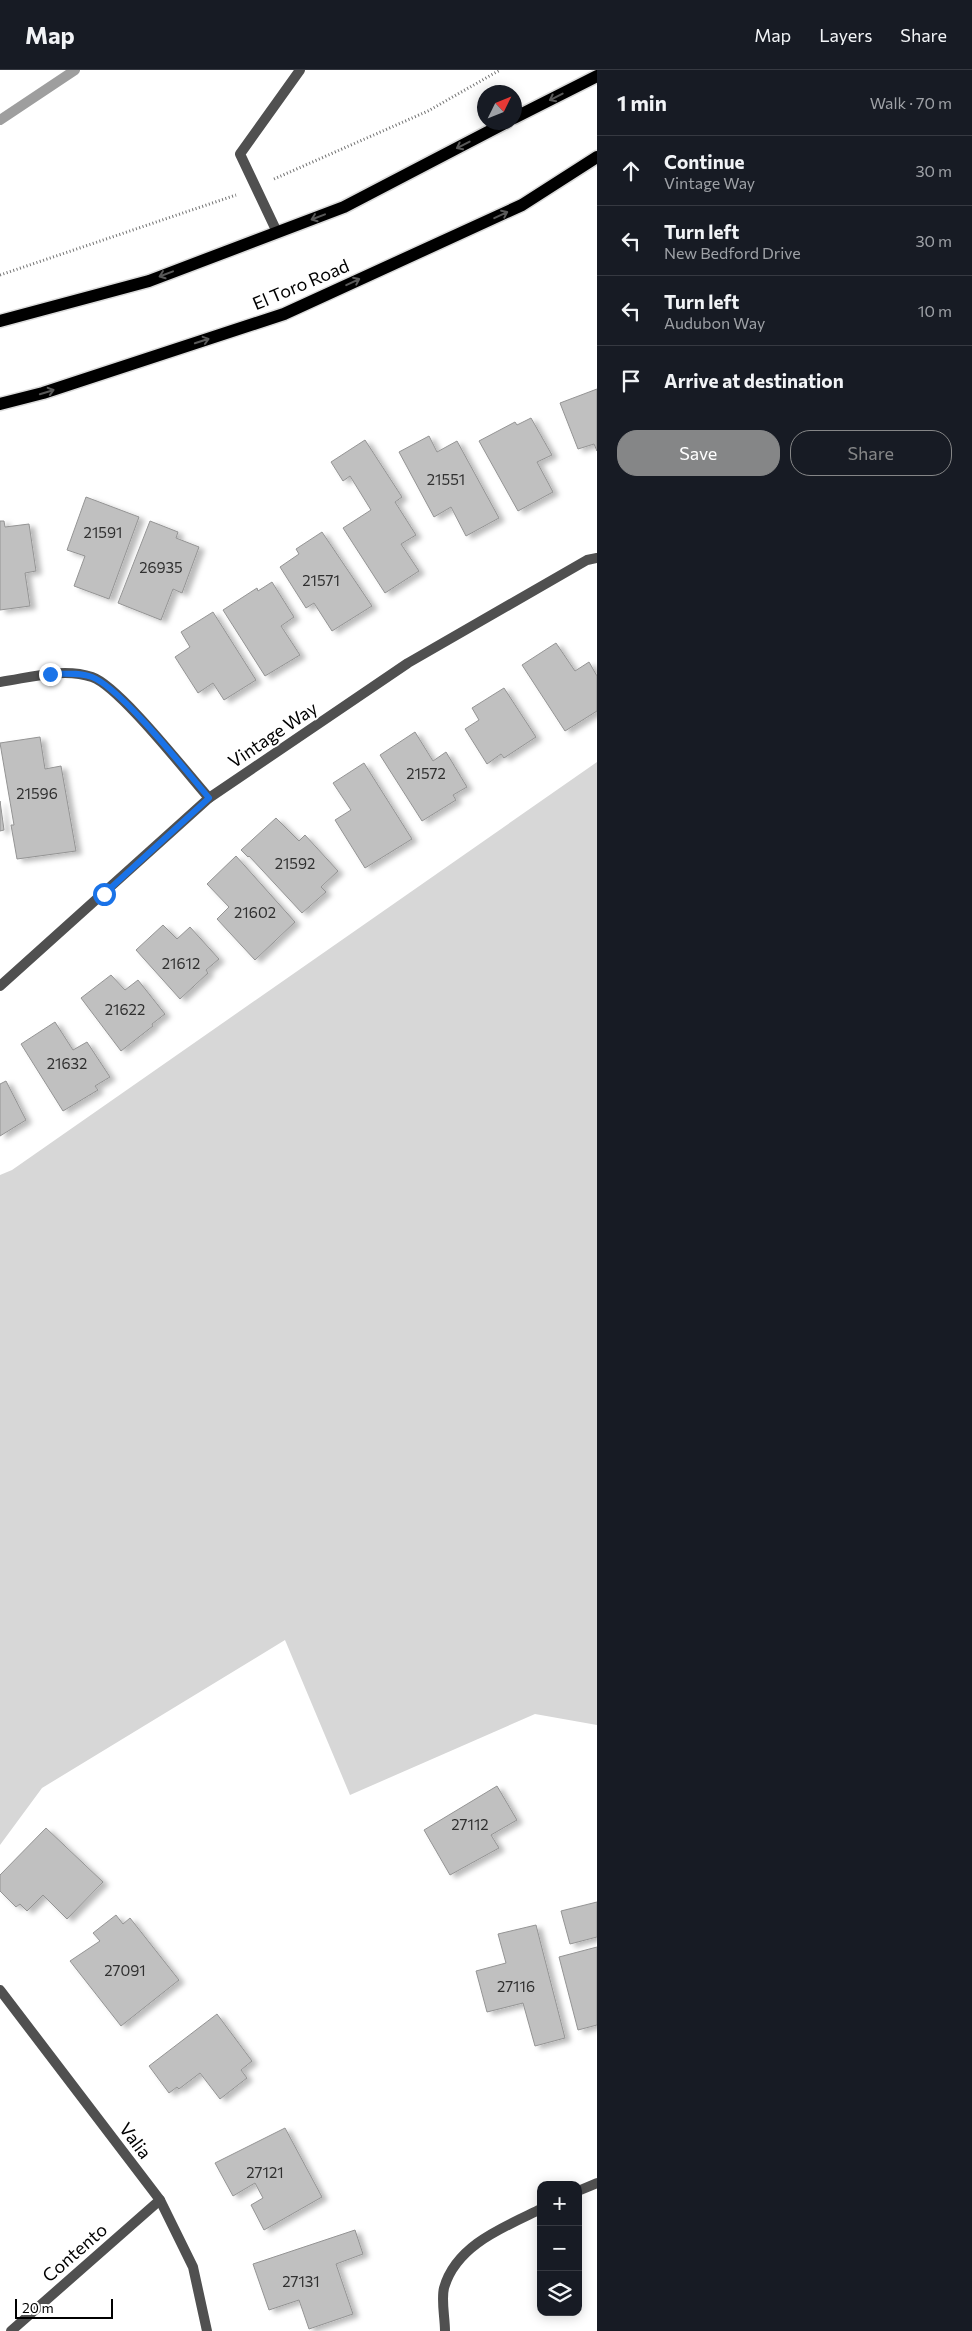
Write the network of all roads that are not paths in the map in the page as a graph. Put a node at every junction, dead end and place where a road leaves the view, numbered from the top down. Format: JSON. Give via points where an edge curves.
{"nodes":[{"id":1,"x":300,"y":70,"type":"edge"},
{"id":2,"x":597,"y":76,"type":"edge"},
{"id":3,"x":522,"y":114,"type":"edge"},
{"id":4,"x":492,"y":130,"type":"edge"},
{"id":5,"x":597,"y":157,"type":"edge"},
{"id":6,"x":277,"y":232,"type":"junction"},
{"id":7,"x":0,"y":321,"type":"edge"},
{"id":8,"x":0,"y":404,"type":"edge"},
{"id":9,"x":597,"y":558,"type":"edge"},
{"id":10,"x":0,"y":682,"type":"edge"},
{"id":11,"x":209,"y":798,"type":"junction"},
{"id":12,"x":0,"y":986,"type":"edge"},
{"id":13,"x":0,"y":1990,"type":"edge"},
{"id":14,"x":597,"y":2183,"type":"edge"},
{"id":15,"x":582,"y":2189,"type":"edge"},
{"id":16,"x":160,"y":2200,"type":"junction"},
{"id":17,"x":537,"y":2211,"type":"edge"},
{"id":18,"x":11,"y":2331,"type":"edge"},
{"id":19,"x":207,"y":2331,"type":"edge"},
{"id":20,"x":446,"y":2331,"type":"edge"}],
"edges":[{"from":1,"to":6,"type":"street","via":[[240,154]]},
{"from":2,"to":3,"type":"main road","one_way":true},
{"from":4,"to":6,"type":"main road","one_way":true,"via":[[344,207]]},
{"from":8,"to":5,"type":"main road","name":"El Toro Road","one_way":true,"via":[[43,393],[284,314],[522,205]]},
{"from":6,"to":7,"type":"main road","one_way":true,"via":[[149,281]]},
{"from":9,"to":11,"type":"street","name":"Vintage Way","via":[[587,560],[408,663]]},
{"from":10,"to":11,"type":"street","via":[[50,674],[92,677],[118,694]]},
{"from":11,"to":12,"type":"street","name":"Vintage Way"},
{"from":13,"to":16,"type":"street","name":"Valia"},
{"from":14,"to":15,"type":"street"},
{"from":16,"to":18,"type":"street","name":"Contento"},
{"from":16,"to":19,"type":"street","name":"Valia","via":[[194,2267]]},
{"from":17,"to":20,"type":"street","via":[[470,2247],[453,2268],[444,2289]]}]}
